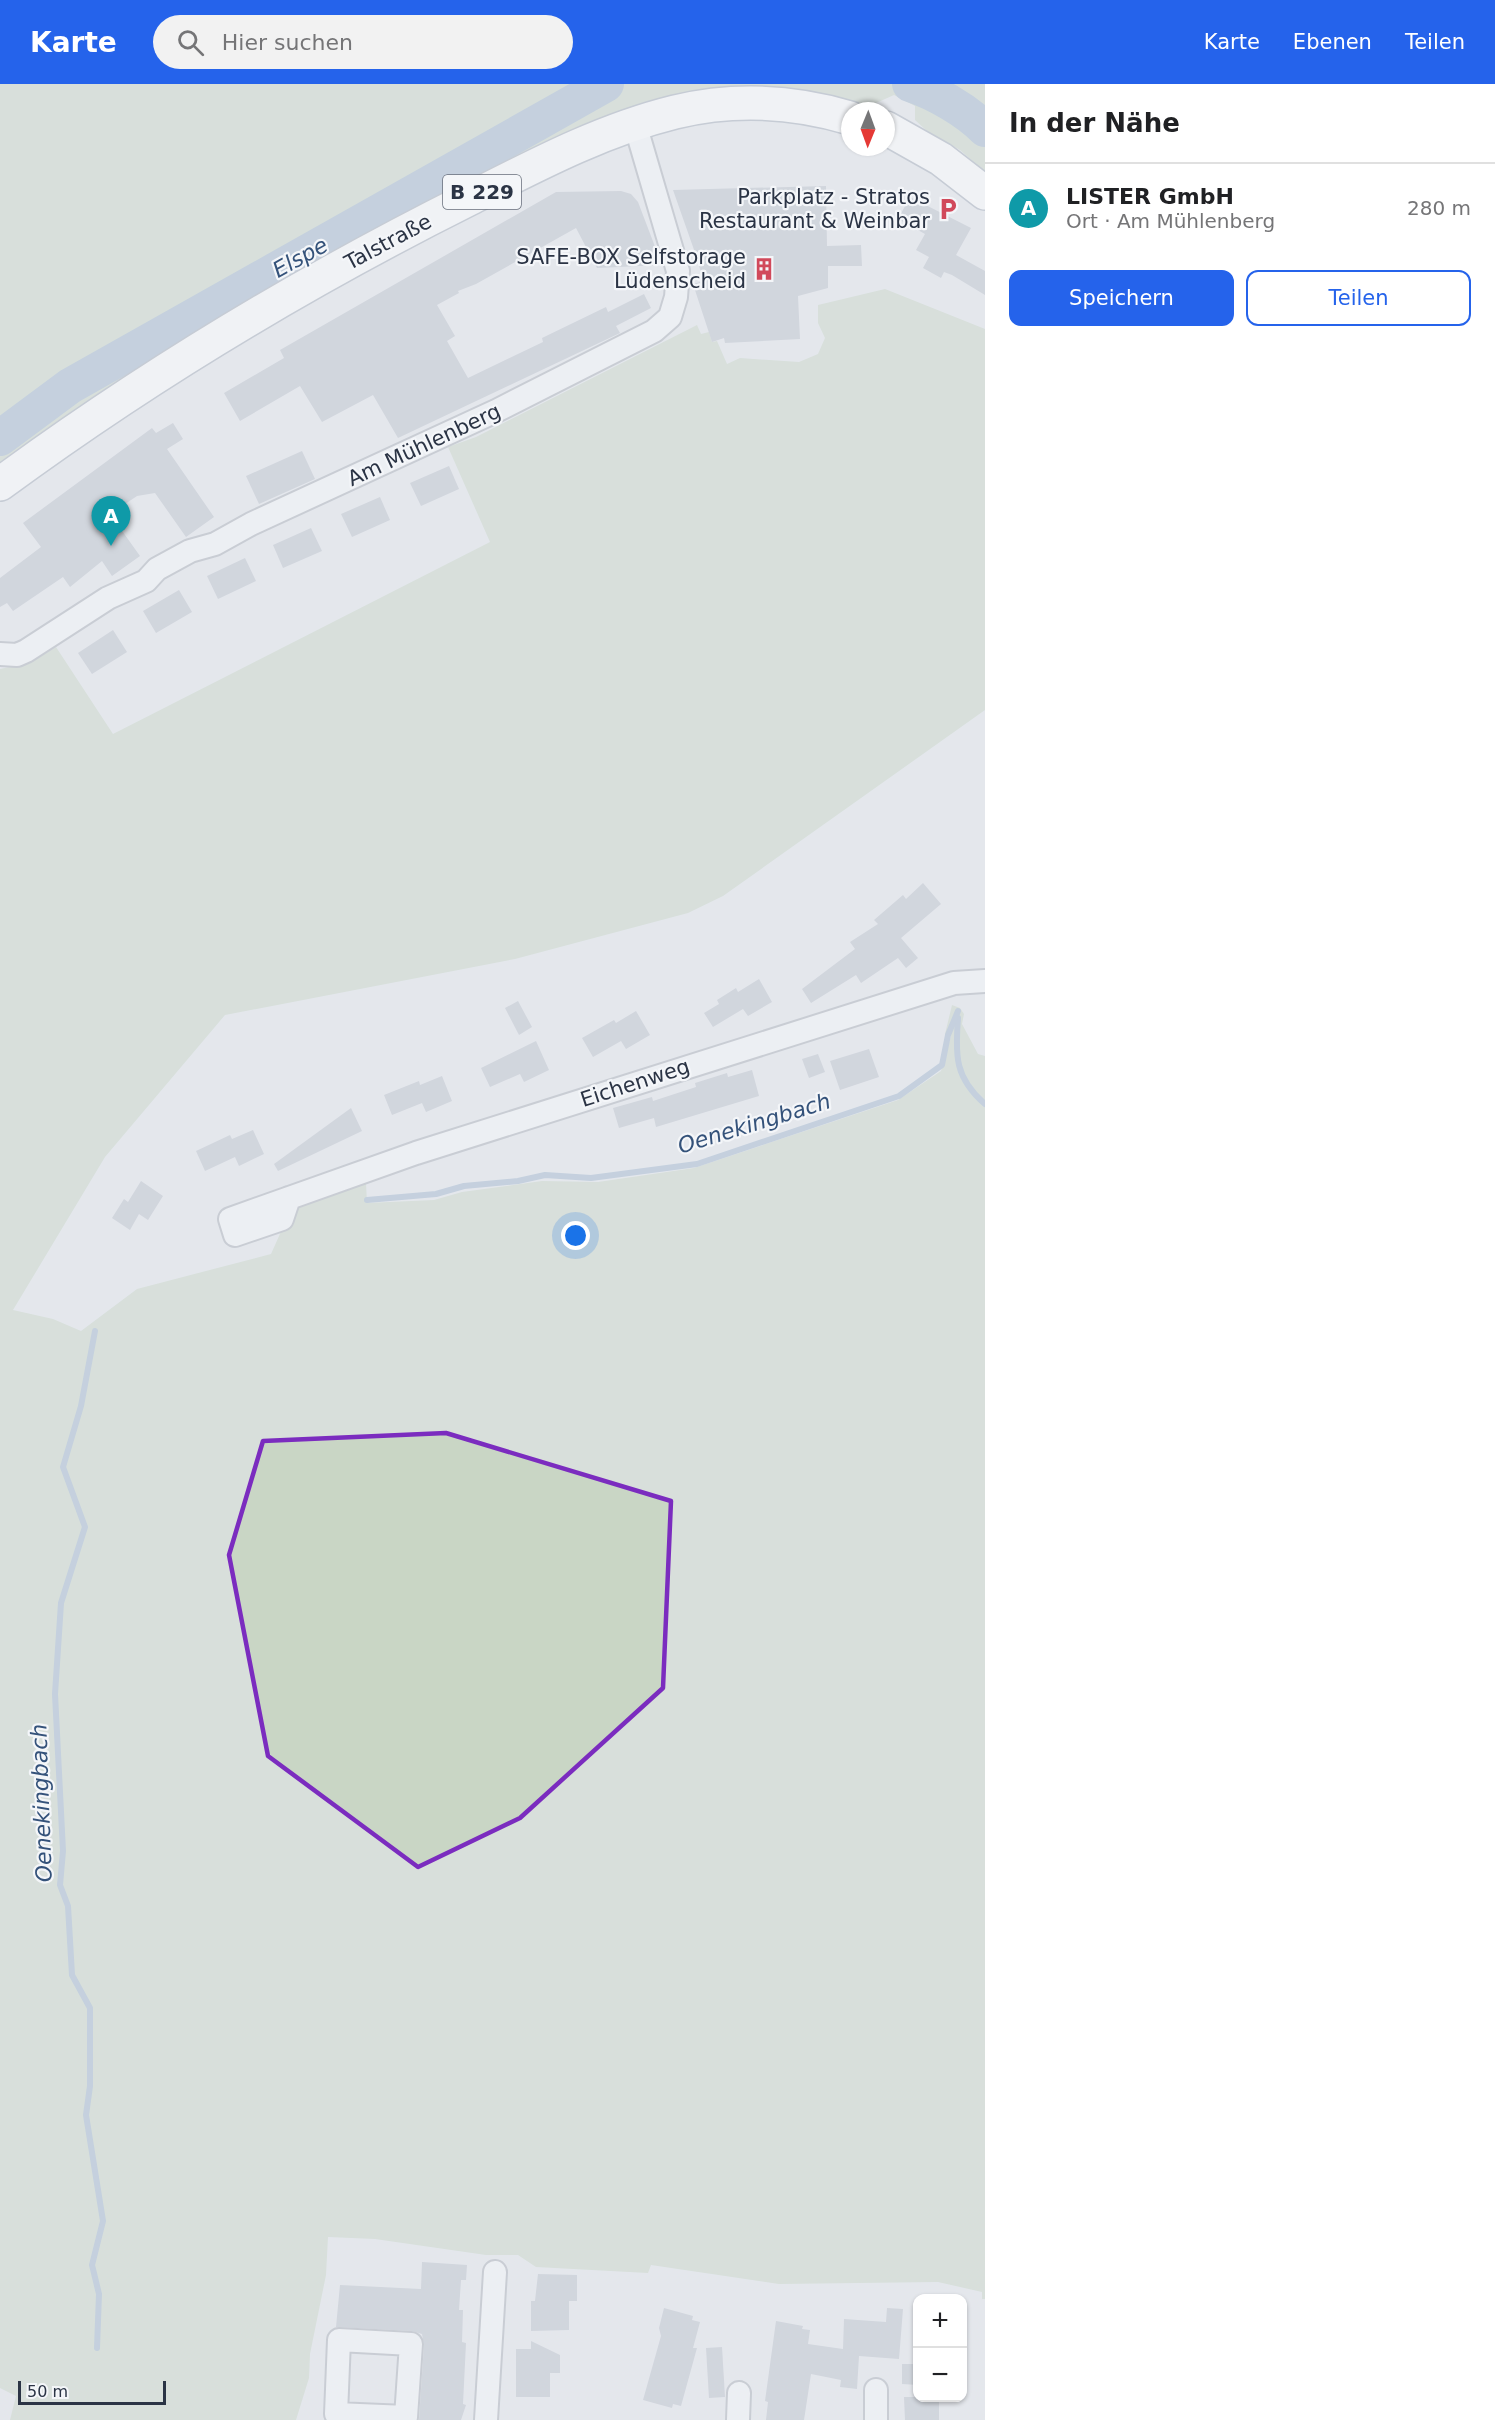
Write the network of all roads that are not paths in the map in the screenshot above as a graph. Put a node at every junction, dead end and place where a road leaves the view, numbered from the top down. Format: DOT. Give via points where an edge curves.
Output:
graph roads {
  1 [pos="841,116"];
  2 [pos="634,124"];
  3 [pos="895,133"];
  4 [pos="985,194"];
  5 [pos="0,484"];
  6 [pos="0,654"];
  7 [pos="985,981"];
  8 [pos="289,1198"];
  9 [pos="495,2272"];
  10 [pos="876,2390"];
  11 [pos="739,2393"];
  12 [pos="330,2417"];
  13 [pos="486,2420"];
  14 [pos="738,2420"];
  15 [pos="876,2420"];
  1 -- 2 [label="main road, Talstraße / B 229" via="791,105 740,102 675,112"];
  2 -- 5 [label="main road, Talstraße / B 229" via="575,146 384,242 146,383"];
  2 -- 6 [label="street, Am Mühlenberg" via="678,271 674,307 664,323 496,411 214,544 190,551 26,651"];
  3 -- 4 [label="main road" via="942,159"];
  7 -- 8 [label="street, Eichenweg" via="954,983 416,1153"];
  9 -- 13 [label="street"];
  10 -- 15 [label="street"];
  11 -- 14 [label="street"];
  12 -- 12 [label="street" via="406,2417 411,2344 339,2340"];
}
